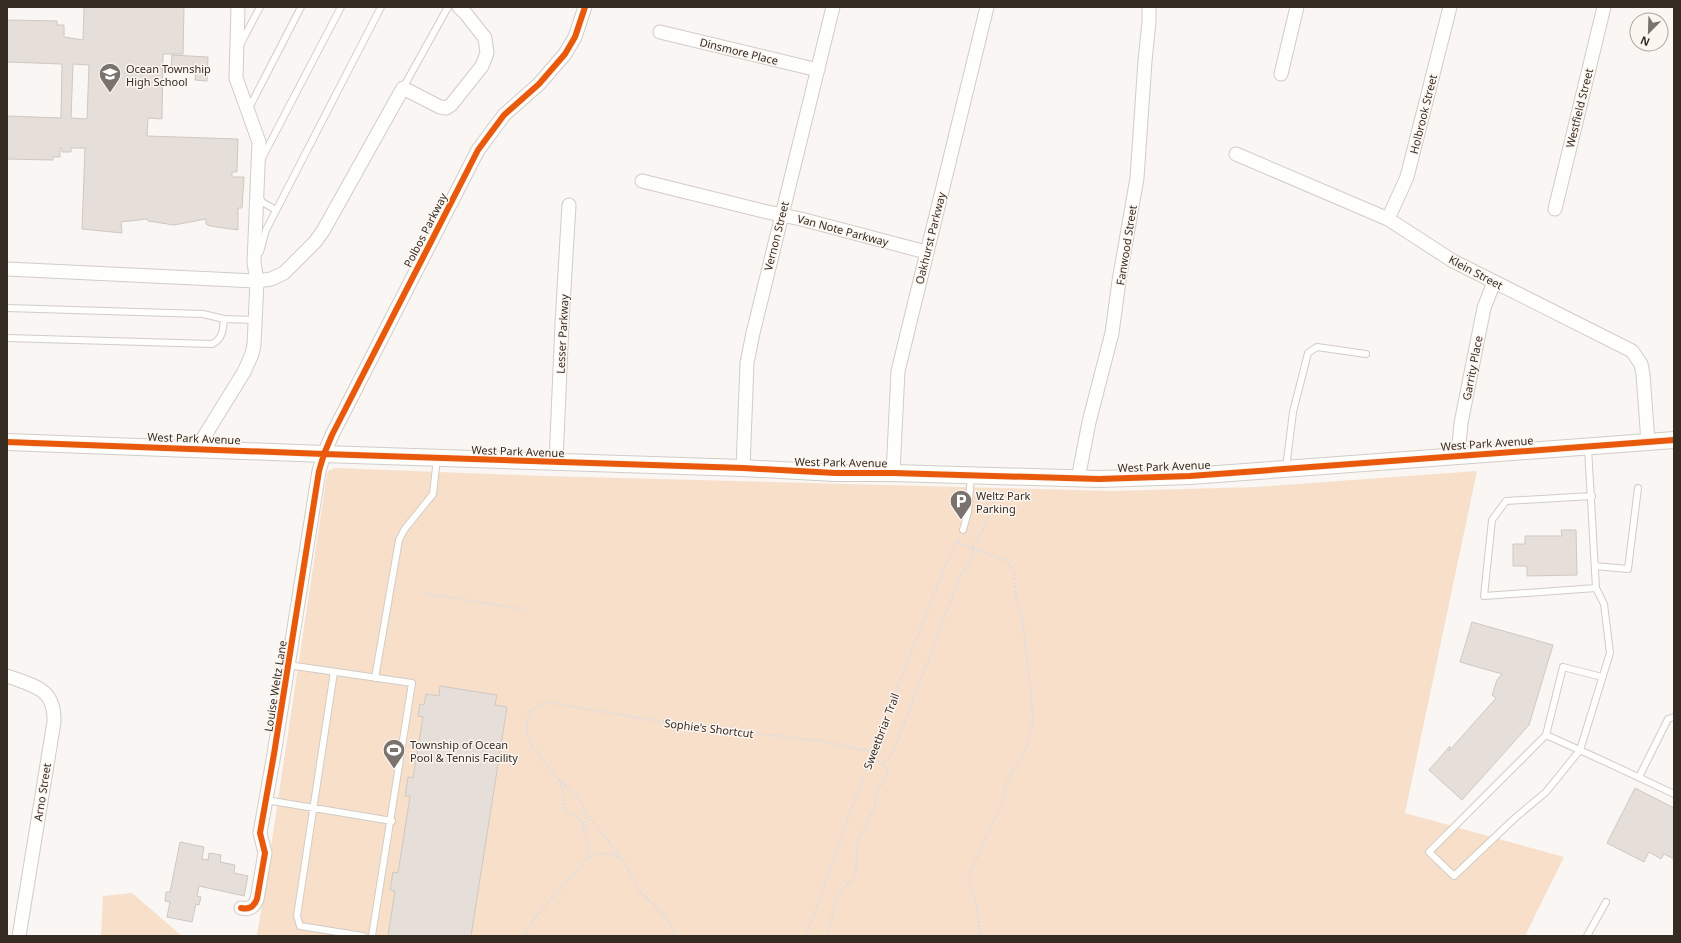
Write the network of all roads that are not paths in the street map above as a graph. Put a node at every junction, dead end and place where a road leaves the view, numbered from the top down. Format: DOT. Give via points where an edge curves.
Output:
graph roads {
  1 [pos="238,7"];
  2 [pos="260,7"];
  3 [pos="301,7"];
  4 [pos="341,7"];
  5 [pos="381,7"];
  6 [pos="448,7"];
  7 [pos="459,7"];
  8 [pos="585,7"];
  9 [pos="833,7"];
  10 [pos="987,7"];
  11 [pos="1149,7"];
  12 [pos="1297,7"];
  13 [pos="1450,7"];
  14 [pos="1604,7"];
  15 [pos="660,32"];
  16 [pos="236,51"];
  17 [pos="818,70"];
  18 [pos="1281,74"];
  19 [pos="403,88"];
  20 [pos="248,110"];
  21 [pos="1236,154"];
  22 [pos="258,167"];
  23 [pos="642,181"];
  24 [pos="257,190"];
  25 [pos="569,205"];
  26 [pos="1555,209"];
  27 [pos="276,210"];
  28 [pos="782,215"];
  29 [pos="1388,219"];
  30 [pos="926,252"];
  31 [pos="7,270"];
  32 [pos="257,281"];
  33 [pos="1494,282"];
  34 [pos="7,308"];
  35 [pos="224,318"];
  36 [pos="255,320"];
  37 [pos="7,338"];
  38 [pos="1366,354"];
  39 [pos="1674,440"];
  40 [pos="7,442"];
  41 [pos="1648,442"];
  42 [pos="1588,446"];
  43 [pos="197,448"];
  44 [pos="324,454"];
  45 [pos="1458,455"];
  46 [pos="438,458"];
  47 [pos="556,462"];
  48 [pos="742,468"];
  49 [pos="1286,469"];
  50 [pos="893,473"];
  51 [pos="972,475"];
  52 [pos="1078,479"];
  53 [pos="1638,488"];
  54 [pos="1592,496"];
  55 [pos="963,530"];
  56 [pos="1595,566"];
  57 [pos="1596,588"];
  58 [pos="288,665"];
  59 [pos="334,672"];
  60 [pos="7,676"];
  61 [pos="1602,676"];
  62 [pos="375,678"];
  63 [pos="1674,717"];
  64 [pos="1546,735"];
  65 [pos="1580,750"];
  66 [pos="1639,777"];
  67 [pos="1674,794"];
  68 [pos="266,800"];
  69 [pos="313,807"];
  70 [pos="392,821"];
  71 [pos="1606,902"];
  72 [pos="241,908"];
  73 [pos="19,936"];
  74 [pos="363,936"];
  75 [pos="372,936"];
  76 [pos="1587,936"];
  1 -- 16 [label="street"];
  2 -- 16 [label="lane"];
  3 -- 20 [label="lane"];
  4 -- 22 [label="lane"];
  5 -- 27 [label="lane"];
  6 -- 19 [label="lane"];
  7 -- 19 [label="street" via="485,38 487,53 482,66 446,108"];
  8 -- 44 [label="street, Polbos Parkway" via="575,37 554,69 504,115 478,150"];
  9 -- 17 [label="street, Vernon Street"];
  10 -- 30 [label="street, Oakhurst Parkway"];
  11 -- 52 [label="street, Fanwood Street" via="1137,178 1112,333 1089,422"];
  12 -- 18 [label="street"];
  13 -- 29 [label="street, Holbrook Street" via="1407,177"];
  14 -- 26 [label="street, Westfield Street"];
  15 -- 17 [label="street, Dinsmore Place"];
  16 -- 20 [label="street" via="237,84"];
  17 -- 28 [label="street, Vernon Street"];
  19 -- 32 [label="street" via="315,242 284,273 271,279"];
  20 -- 22 [label="street" via="259,142"];
  21 -- 29 [label="street, Klein Street"];
  22 -- 24 [label="street"];
  23 -- 28 [label="street, Van Note Parkway"];
  24 -- 27 [label="lane" via="262,202"];
  24 -- 32 [label="street" via="254,263"];
  25 -- 47 [label="street, Lesser Parkway"];
  27 -- 32 [label="lane" via="262,241"];
  28 -- 30 [label="street, Van Note Parkway"];
  28 -- 48 [label="street, Vernon Street" via="747,363"];
  29 -- 33 [label="street, Klein Street" via="1453,261"];
  30 -- 50 [label="street, Oakhurst Parkway" via="898,371"];
  31 -- 32 [label="street"];
  32 -- 36 [label="street"];
  33 -- 41 [label="street, Klein Street" via="1632,351 1638,358 1644,374"];
  33 -- 45 [label="street, Garrity Place" via="1484,308 1461,423"];
  34 -- 35 [label="lane" via="203,314"];
  35 -- 36 [label="lane"];
  35 -- 37 [label="lane" via="222,336 212,344"];
  36 -- 43 [label="street" via="254,345 248,362"];
  38 -- 49 [label="lane" via="1317,347 1308,352 1293,412"];
  39 -- 41 [label="street, West Park Avenue"];
  40 -- 43 [label="street, West Park Avenue"];
  41 -- 42 [label="street, West Park Avenue"];
  42 -- 45 [label="street, West Park Avenue"];
  42 -- 54 [label="lane"];
  43 -- 44 [label="street, West Park Avenue"];
  44 -- 46 [label="street, West Park Avenue"];
  44 -- 58 [label="street, Louise Weltz Lane" via="319,471"];
  45 -- 49 [label="street, West Park Avenue"];
  46 -- 47 [label="street, West Park Avenue"];
  46 -- 62 [label="lane" via="433,494 399,540"];
  47 -- 48 [label="street, West Park Avenue"];
  48 -- 50 [label="street, West Park Avenue"];
  49 -- 52 [label="street, West Park Avenue" via="1190,476"];
  50 -- 51 [label="street, West Park Avenue"];
  51 -- 52 [label="street, West Park Avenue"];
  51 -- 55 [label="lane" via="968,512"];
  53 -- 56 [label="lane" via="1628,569"];
  54 -- 56 [label="lane"];
  54 -- 57 [label="lane" via="1506,501 1492,520 1484,596"];
  56 -- 57 [label="lane"];
  57 -- 61 [label="lane" via="1604,604 1610,653"];
  58 -- 59 [label="lane"];
  58 -- 68 [label="street, Louise Weltz Lane"];
  59 -- 62 [label="lane"];
  59 -- 69 [label="lane"];
  60 -- 73 [label="street, Arno Street" via="38,687 50,698 54,710"];
  61 -- 64 [label="lane" via="1563,667"];
  61 -- 65 [label="lane"];
  62 -- 70 [label="lane" via="412,683"];
  63 -- 66 [label="lane" via="1668,719"];
  64 -- 65 [label="lane"];
  64 -- 65 [label="lane" via="1429,852 1454,876 1546,792"];
  65 -- 66 [label="lane"];
  66 -- 67 [label="lane"];
  68 -- 69 [label="lane"];
  68 -- 72 [label="street, Louise Weltz Lane" via="260,833 265,853 257,899 255,905 250,908"];
  69 -- 70 [label="lane"];
  69 -- 74 [label="lane" via="297,916 300,926"];
  70 -- 75 [label="lane"];
  71 -- 76 [label="lane"];
}
